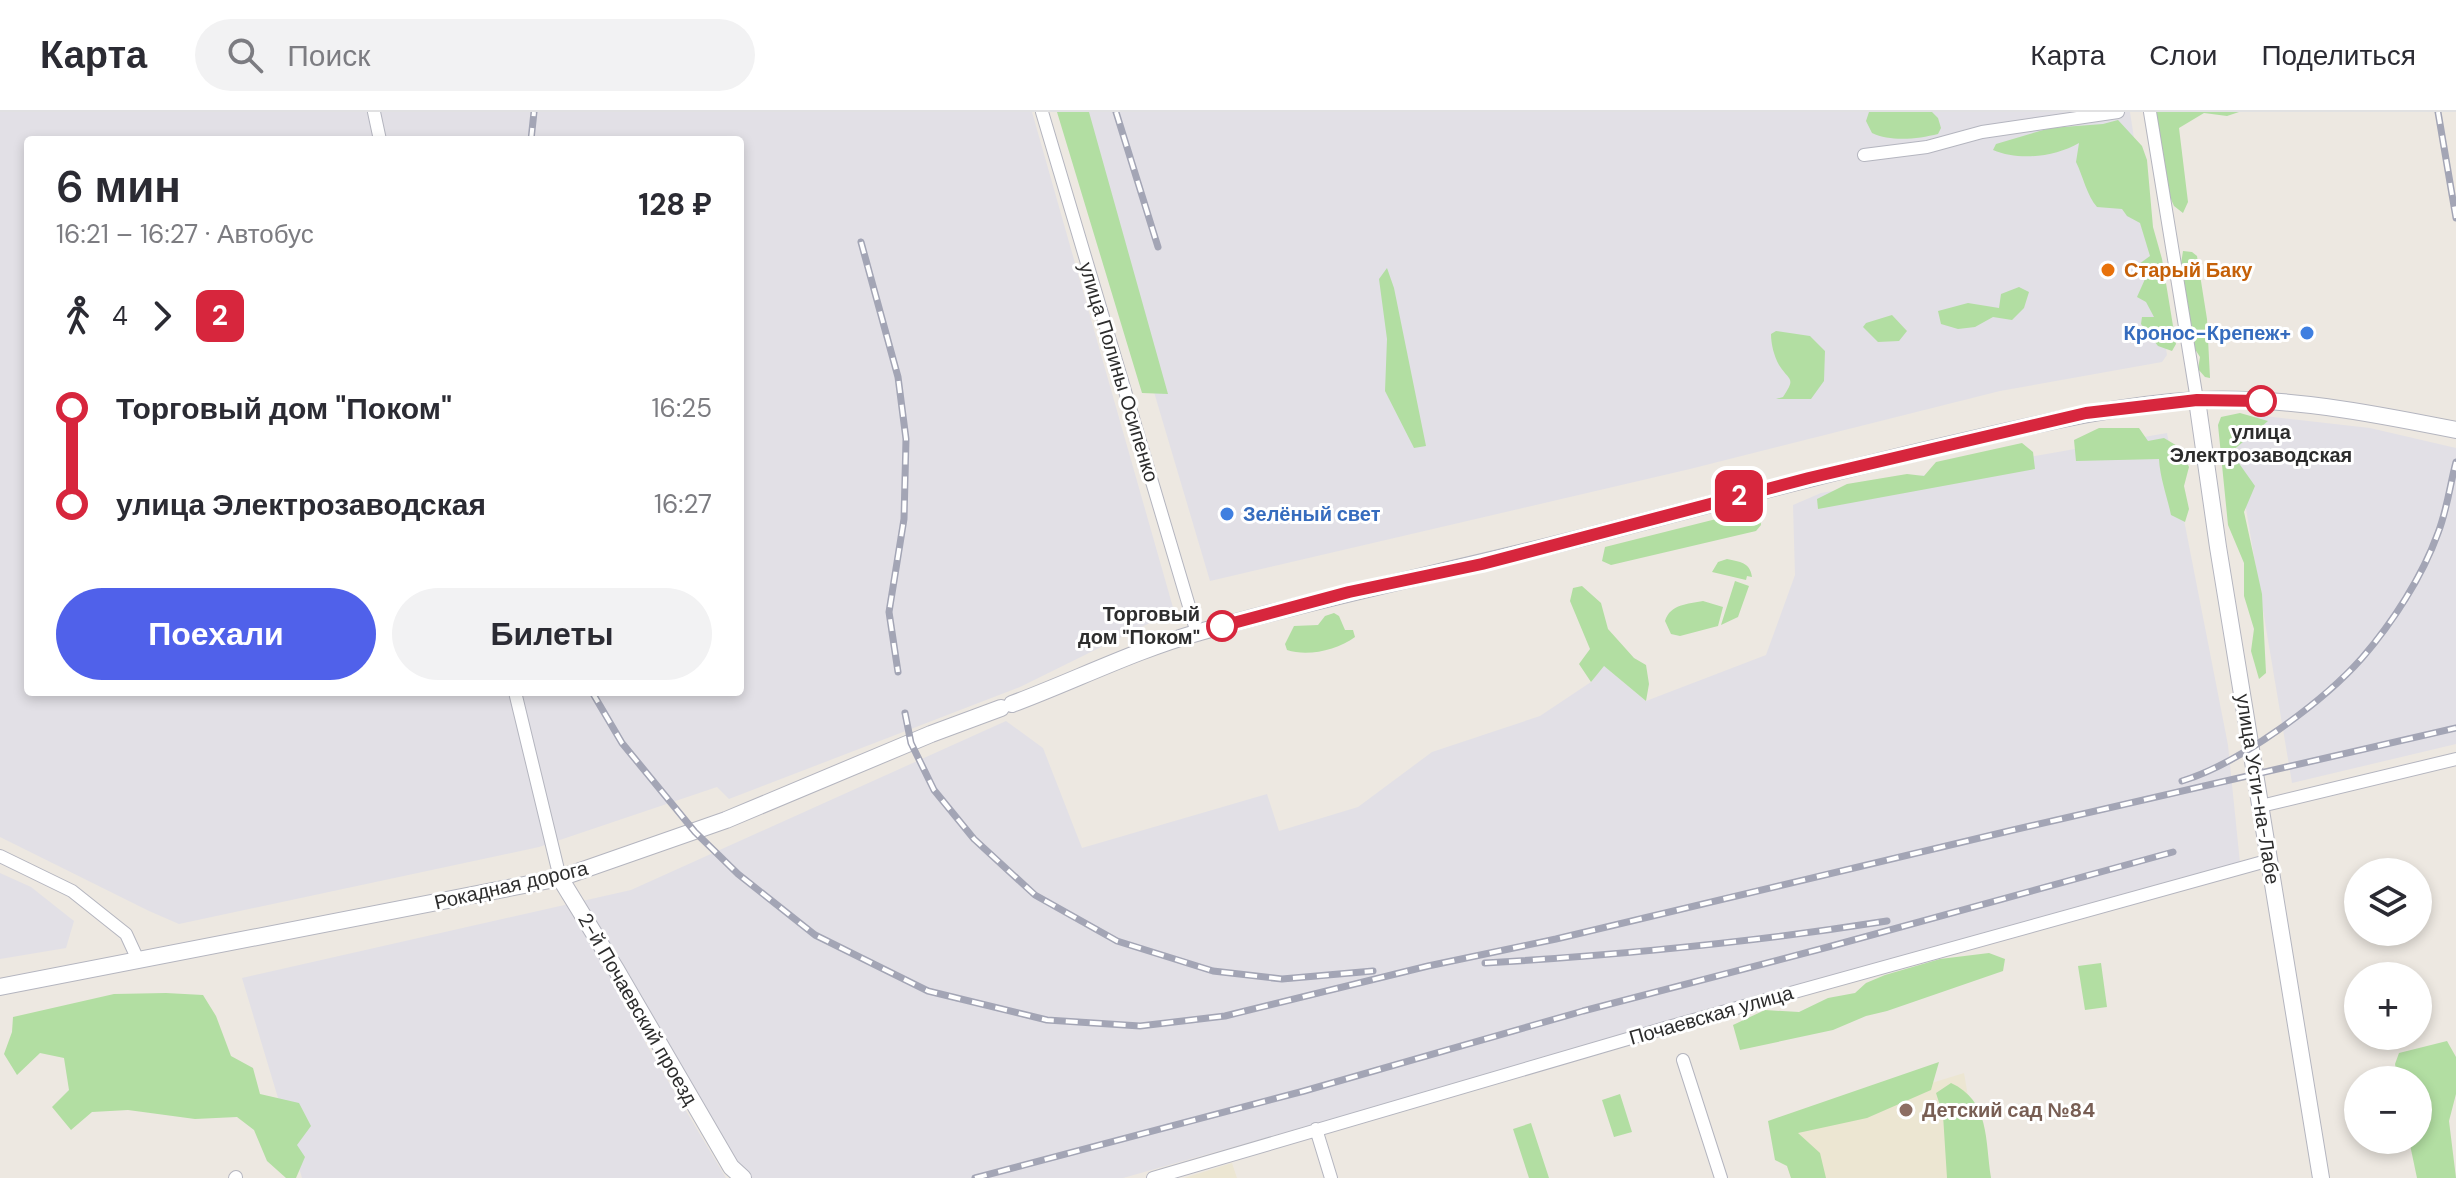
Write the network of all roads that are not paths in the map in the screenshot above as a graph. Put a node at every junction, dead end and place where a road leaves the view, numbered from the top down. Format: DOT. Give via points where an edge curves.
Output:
graph roads {
  1 [pos="374,112"];
  2 [pos="1042,112"];
  3 [pos="2118,112"];
  4 [pos="2150,112"];
  5 [pos="379,136"];
  6 [pos="1864,155"];
  7 [pos="2197,400"];
  8 [pos="2456,430"];
  9 [pos="1197,633"];
  10 [pos="516,696"];
  11 [pos="2456,759"];
  12 [pos="2261,806"];
  13 [pos="0,856"];
  14 [pos="2270,860"];
  15 [pos="560,878"];
  16 [pos="138,960"];
  17 [pos="0,987"];
  18 [pos="1683,1060"];
  19 [pos="1316,1129"];
  20 [pos="743,1178"];
  21 [pos="1153,1178"];
  22 [pos="1331,1178"];
  23 [pos="1721,1178"];
  24 [pos="2321,1178"];
  1 -- 5 [label="street"];
  2 -- 9 [label="street, улица Полины Осипенко"];
  3 -- 6 [label="street"];
  4 -- 7 [label="street"];
  7 -- 8 [label="main road, Рокадная дорога" via="2276,401"];
  7 -- 9 [label="main road, Рокадная дорога" via="2086,413"];
  7 -- 12 [label="main road, улица Усти-на-Лабе"];
  9 -- 15 [label="main road, Рокадная дорога" via="931,734 726,820"];
  10 -- 15 [label="street, 2-й Почаевский проезд"];
  11 -- 12 [label="street"];
  12 -- 14 [label="main road, улица Усти-на-Лабе"];
  13 -- 16 [label="street" via="72,891 126,934"];
  14 -- 19 [label="street, Почаевская улица"];
  14 -- 24 [label="main road, улица Усти-на-Лабе"];
  15 -- 16 [label="main road, Рокадная дорога"];
  15 -- 20 [label="main road, 2-й Почаевский проезд" via="731,1167"];
  16 -- 17 [label="main road, Рокадная дорога"];
  18 -- 23 [label="street"];
  19 -- 21 [label="street, Почаевская улица"];
  19 -- 22 [label="street"];
}
